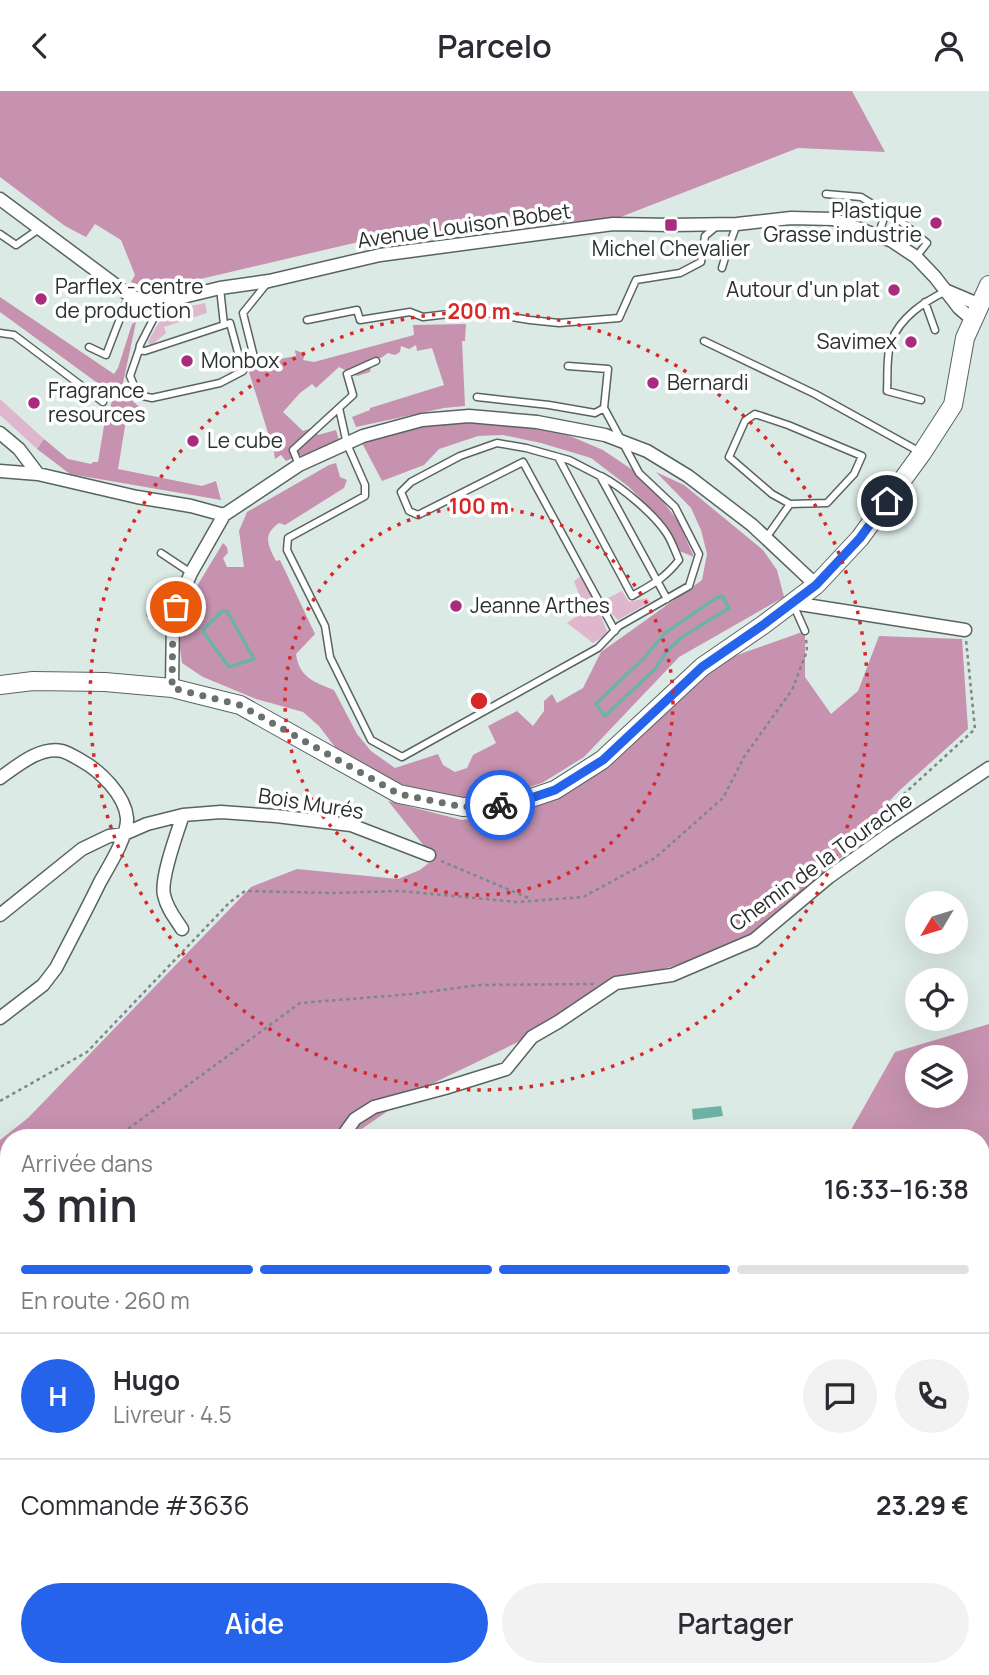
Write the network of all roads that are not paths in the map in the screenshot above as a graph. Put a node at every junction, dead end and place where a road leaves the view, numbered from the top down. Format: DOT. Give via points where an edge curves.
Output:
graph roads {
  1 [pos="826,194"];
  2 [pos="0,199"];
  3 [pos="886,212"];
  4 [pos="719,224"];
  5 [pos="737,224"];
  6 [pos="39,229"];
  7 [pos="0,234"];
  8 [pos="878,236"];
  9 [pos="916,257"];
  10 [pos="722,268"];
  11 [pos="269,281"];
  12 [pos="989,285"];
  13 [pos="220,288"];
  14 [pos="946,291"];
  15 [pos="129,295"];
  16 [pos="162,302"];
  17 [pos="925,302"];
  18 [pos="977,313"];
  19 [pos="307,320"];
  20 [pos="224,325"];
  21 [pos="935,330"];
  22 [pos="0,333"];
  23 [pos="704,341"];
  24 [pos="89,347"];
  25 [pos="139,351"];
  26 [pos="376,361"];
  27 [pos="256,365"];
  28 [pos="568,366"];
  29 [pos="477,397"];
  30 [pos="921,400"];
  31 [pos="103,402"];
  32 [pos="339,408"];
  33 [pos="604,408"];
  34 [pos="0,433"];
  35 [pos="622,441"];
  36 [pos="347,444"];
  37 [pos="922,453"];
  38 [pos="558,457"];
  39 [pos="299,465"];
  40 [pos="0,471"];
  41 [pos="38,474"];
  42 [pos="600,475"];
  43 [pos="790,505"];
  44 [pos="224,515"];
  45 [pos="766,538"];
  46 [pos="161,553"];
  47 [pos="191,573"];
  48 [pos="658,582"];
  49 [pos="816,585"];
  50 [pos="667,599"];
  51 [pos="793,603"];
  52 [pos="151,614"];
  53 [pos="173,614"];
  54 [pos="965,630"];
  55 [pos="615,631"];
  56 [pos="805,631"];
  57 [pos="0,685"];
  58 [pos="172,688"];
  59 [pos="989,768"];
  60 [pos="0,778"];
  61 [pos="183,815"];
  62 [pos="124,834"];
  63 [pos="429,855"];
  64 [pos="0,915"];
  65 [pos="183,929"];
  66 [pos="0,1018"];
  67 [pos="348,1129"];
  1 -- 3 [label="lane" via="862,198"];
  2 -- 6 [label="street, Avenue Louison Bobet"];
  3 -- 8 [label="lane"];
  3 -- 9 [label="lane" via="927,243"];
  4 -- 5 [label="street, Avenue Louison Bobet"];
  4 -- 11 [label="street, Avenue Louison Bobet" via="613,224 380,255"];
  4 -- 19 [label="lane" via="705,236 701,263 680,274 636,281 619,318 559,323 474,311 423,317 410,312 360,320 357,310"];
  5 -- 8 [label="street, Avenue Louison Bobet" via="833,219"];
  5 -- 10 [label="lane"];
  6 -- 7 [label="lane" via="16,245"];
  6 -- 15 [label="street, Avenue Louison Bobet"];
  8 -- 9 [label="street, Avenue Louison Bobet"];
  9 -- 14 [label="street, Avenue Louison Bobet"];
  11 -- 13 [label="street, Avenue Louison Bobet"];
  11 -- 27 [label="lane" via="243,313"];
  12 -- 18 [label="street"];
  13 -- 16 [label="street, Avenue Louison Bobet"];
  13 -- 20 [label="lane"];
  14 -- 17 [label="lane"];
  14 -- 18 [label="street"];
  15 -- 16 [label="street, Avenue Louison Bobet"];
  15 -- 24 [label="lane" via="106,355"];
  16 -- 25 [label="lane"];
  17 -- 21 [label="lane"];
  17 -- 30 [label="lane" via="906,318 892,340 887,391"];
  18 -- 37 [label="street" via="965,338 953,405"];
  20 -- 25 [label="lane"];
  20 -- 25 [label="lane" via="230,323 243,371 220,383 152,398 138,395 130,376"];
  22 -- 31 [label="lane" via="14,335"];
  23 -- 37 [label="lane" via="816,394"];
  26 -- 32 [label="lane" via="346,374 354,395"];
  28 -- 33 [label="lane" via="608,369"];
  29 -- 33 [label="lane" via="596,413"];
  32 -- 36 [label="lane"];
  32 -- 39 [label="lane" via="293,450"];
  33 -- 35 [label="lane"];
  34 -- 41 [label="street"];
  35 -- 36 [label="street" via="537,422 469,416 422,420"];
  35 -- 45 [label="street" via="688,476"];
  35 -- 50 [label="lane" via="639,473 675,507 699,554 690,586"];
  36 -- 39 [label="street"];
  36 -- 55 [label="lane" via="365,485 365,496 288,538 287,550 325,626 330,657 371,740 402,757 598,648"];
  37 -- 49 [label="street" via="860,538"];
  38 -- 42 [label="lane"];
  38 -- 48 [label="lane" via="632,596"];
  38 -- 55 [label="lane" via="497,443 460,456 401,492 409,511 418,515 523,462"];
  39 -- 44 [label="street"];
  40 -- 41 [label="street"];
  41 -- 44 [label="street"];
  42 -- 48 [label="lane"];
  42 -- 48 [label="lane" via="667,534 679,559"];
  43 -- 43 [label="lane" via="827,503 854,474 862,456 755,414 745,421 729,457"];
  43 -- 45 [label="lane"];
  44 -- 47 [label="street"];
  45 -- 49 [label="street"];
  46 -- 47 [label="lane"];
  47 -- 53 [label="street"];
  48 -- 50 [label="lane"];
  49 -- 51 [label="street"];
  50 -- 55 [label="lane"];
  51 -- 54 [label="street"];
  51 -- 56 [label="lane"];
  51 -- 58 [label="street" via="702,667 603,760 555,790 513,804 463,807 399,794 240,705"];
  52 -- 53 [label="lane"];
  53 -- 58 [label="street"];
  57 -- 58 [label="street" via="105,681"];
  59 -- 67 [label="street, Chemin de la Tourache" via="844,867 754,940 672,975 616,983 531,1037 506,1069 374,1107"];
  60 -- 62 [label="street" via="48,750 69,754 88,764 118,795 127,820"];
  61 -- 62 [label="street, Bois Murés"];
  61 -- 63 [label="street, Bois Murés" via="221,812 351,825"];
  61 -- 65 [label="street" via="163,892"];
  62 -- 64 [label="street, Bois Murés" via="109,835 82,849"];
  62 -- 66 [label="street" via="56,968 44,985"];
}
